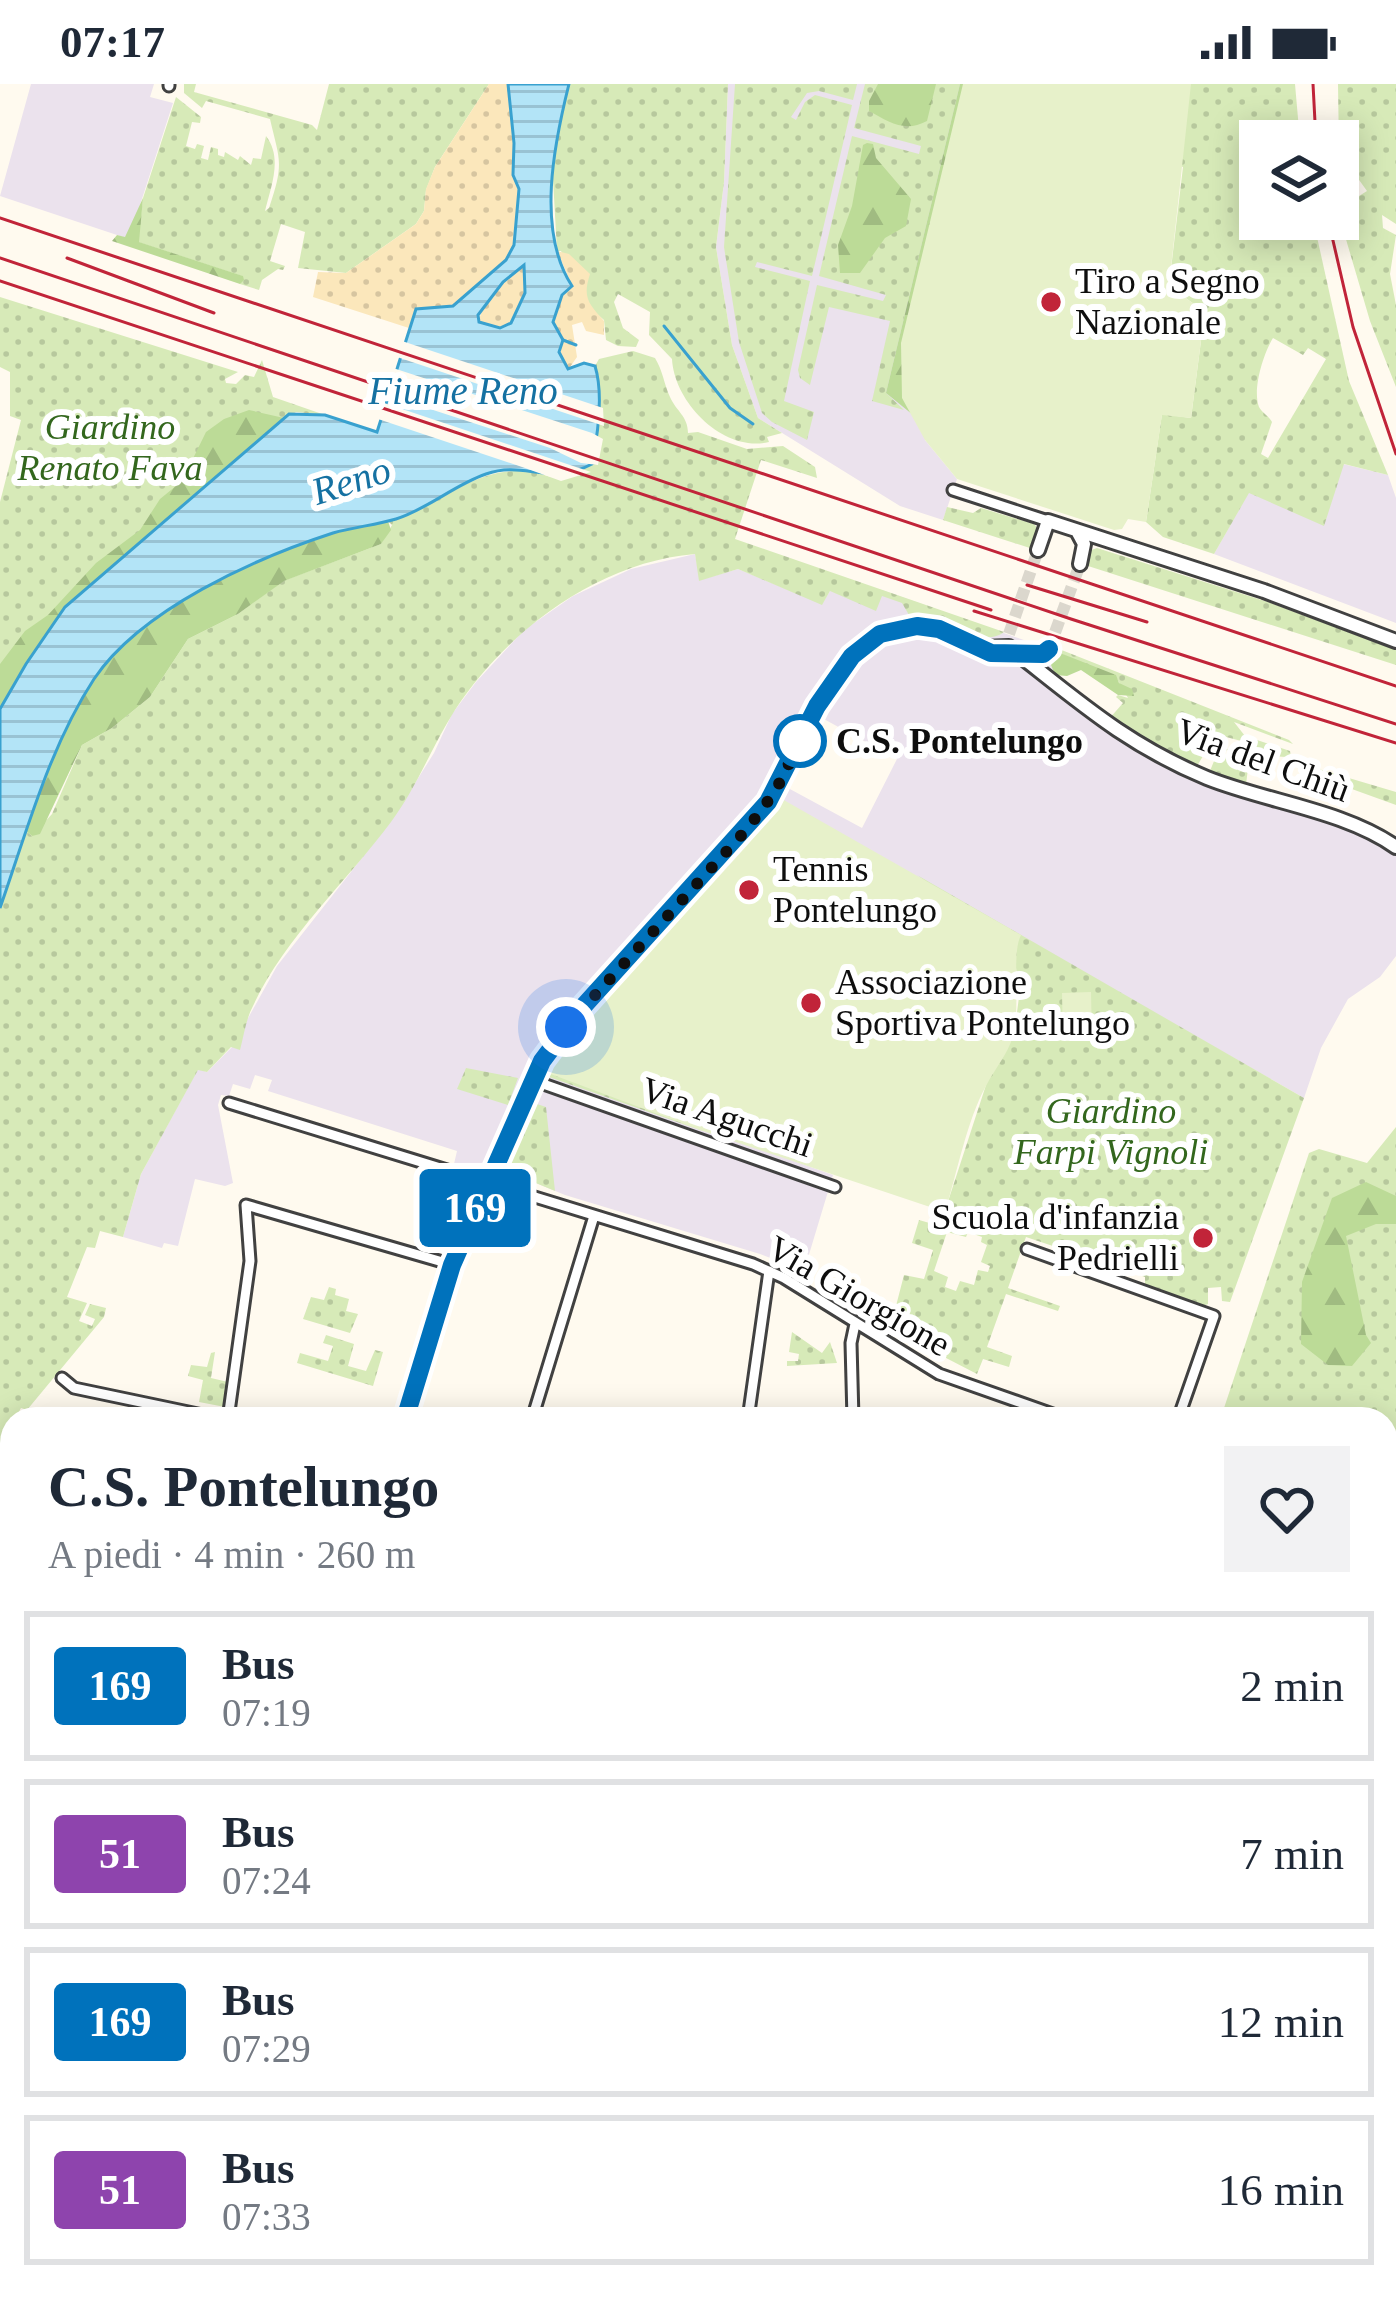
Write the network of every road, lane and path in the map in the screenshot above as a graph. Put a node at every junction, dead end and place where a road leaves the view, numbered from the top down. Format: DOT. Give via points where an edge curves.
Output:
graph roads {
  1 [pos="953,490"];
  2 [pos="1048,520"];
  3 [pos="1076,530"];
  4 [pos="1106,539"];
  5 [pos="1084,549"];
  6 [pos="1038,550"];
  7 [pos="1080,564"];
  8 [pos="1396,640"];
  9 [pos="975,648"];
  10 [pos="1018,655"];
  11 [pos="1054,682"];
  12 [pos="1396,847"];
  13 [pos="532,1080"];
  14 [pos="229,1103"];
  15 [pos="487,1180"];
  16 [pos="835,1187"];
  17 [pos="594,1216"];
  18 [pos="1027,1250"];
  19 [pos="452,1265"];
  20 [pos="769,1270"];
  21 [pos="855,1324"];
  22 [pos="62,1378"];
  23 [pos="144,1403"];
  24 [pos="143,1407"];
  25 [pos="164,1407"];
  26 [pos="227,1407"];
  27 [pos="409,1407"];
  28 [pos="536,1407"];
  29 [pos="750,1407"];
  30 [pos="854,1407"];
  31 [pos="1016,1407"];
  32 [pos="1182,1407"];
  1 -- 2 [label="street"];
  2 -- 3 [label="street"];
  2 -- 6 [label="street"];
  3 -- 4 [label="street"];
  3 -- 5 [label="street"];
  4 -- 5 [label="street"];
  4 -- 8 [label="street"];
  5 -- 7 [label="street"];
  9 -- 10 [label="street"];
  9 -- 10 [label="street" via="1005,639"];
  9 -- 13 [label="street" via="917,626 862,645 817,706 768,802 581,1009"];
  10 -- 11 [label="street, Via del Chiù"];
  10 -- 11 [label="street" via="1047,651"];
  11 -- 12 [label="street, Via del Chiù" via="1161,757 1363,827"];
  13 -- 15 [label="street"];
  13 -- 16 [label="street, Via Agucchi"];
  14 -- 15 [label="street, Via Giorgione"];
  15 -- 17 [label="street, Via Giorgione"];
  15 -- 19 [label="street"];
  17 -- 20 [label="street, Via Giorgione"];
  17 -- 28 [label="street"];
  18 -- 32 [label="street" via="1214,1316"];
  19 -- 26 [label="street" via="246,1205 251,1255"];
  19 -- 27 [label="street"];
  20 -- 21 [label="street, Via Giorgione"];
  20 -- 29 [label="street"];
  21 -- 30 [label="street"];
  21 -- 31 [label="street, Via Giorgione"];
  22 -- 23 [label="street" via="74,1388"];
  23 -- 24 [label="street"];
  23 -- 25 [label="street"];
}
